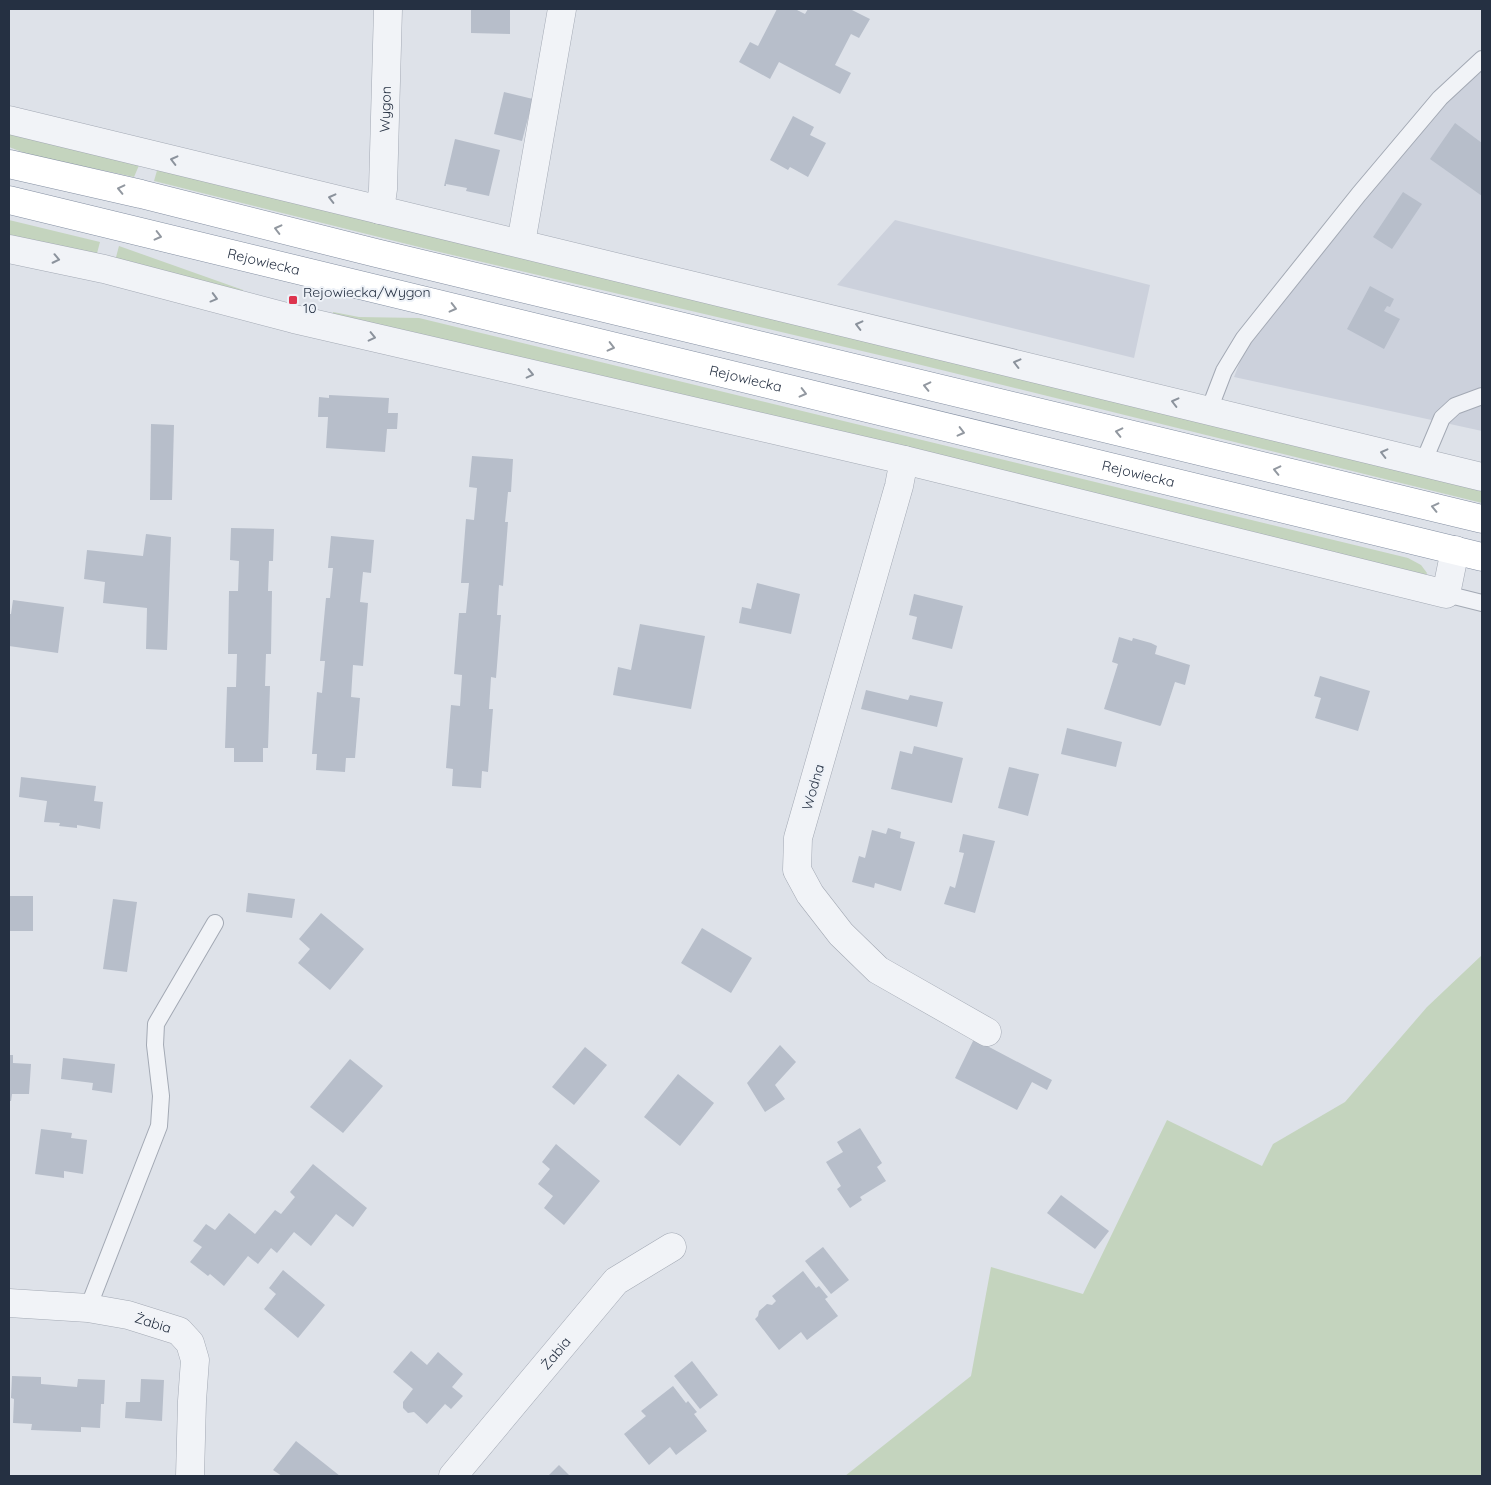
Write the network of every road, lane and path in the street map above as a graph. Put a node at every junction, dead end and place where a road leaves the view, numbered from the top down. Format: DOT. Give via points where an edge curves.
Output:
graph roads {
  1 [pos="388,9"];
  2 [pos="562,9"];
  3 [pos="1482,59"];
  4 [pos="9,120"];
  5 [pos="9,164"];
  6 [pos="9,200"];
  7 [pos="380,210"];
  8 [pos="522,243"];
  9 [pos="9,249"];
  10 [pos="1482,396"];
  11 [pos="1210,410"];
  12 [pos="904,460"];
  13 [pos="1423,463"];
  14 [pos="1482,477"];
  15 [pos="1482,519"];
  16 [pos="1454,550"];
  17 [pos="1482,557"];
  18 [pos="1446,594"];
  19 [pos="1482,602"];
  20 [pos="215,923"];
  21 [pos="987,1032"];
  22 [pos="672,1247"];
  23 [pos="9,1303"];
  24 [pos="88,1308"];
  25 [pos="190,1476"];
  26 [pos="453,1476"];
  1 -- 7 [label="street, Wygon"];
  2 -- 8 [label="street"];
  3 -- 11 [label="lane" via="1434,106 1244,338 1224,371"];
  7 -- 4 [label="street, one-way"];
  15 -- 5 [label="highway, one-way"];
  6 -- 16 [label="highway, Rejowiecka, one-way"];
  7 -- 8 [label="street"];
  11 -- 8 [label="street, one-way"];
  9 -- 12 [label="street, one-way" via="104,269 294,319"];
  10 -- 13 [label="lane" via="1455,406 1442,418"];
  13 -- 11 [label="street, one-way"];
  12 -- 18 [label="street"];
  12 -- 21 [label="street, Wodna" via="798,838 797,870 810,894 841,934 878,970"];
  13 -- 14 [label="street"];
  16 -- 17 [label="highway, Rejowiecka"];
  16 -- 18 [label="street"];
  18 -- 19 [label="lane"];
  20 -- 24 [label="lane" via="156,1024 161,1096 159,1126"];
  22 -- 26 [label="street, Żabia" via="616,1281"];
  23 -- 24 [label="street, Żabia"];
  24 -- 25 [label="street, Żabia" via="128,1315 179,1331 190,1343 195,1360"];
}
